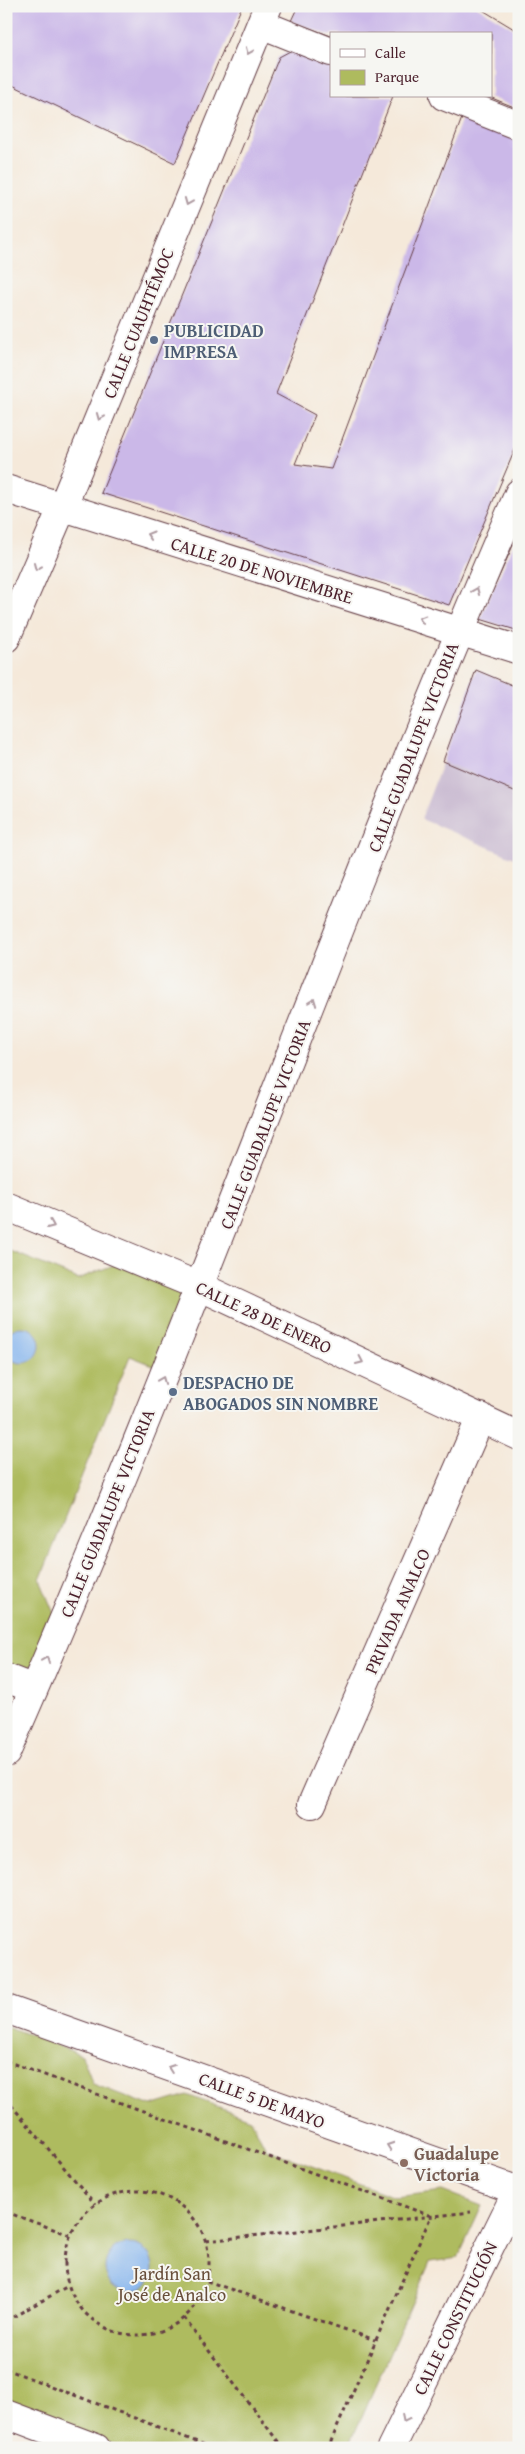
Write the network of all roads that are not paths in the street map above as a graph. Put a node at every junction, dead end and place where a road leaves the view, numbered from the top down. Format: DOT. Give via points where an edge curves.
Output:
graph roads {
  1 [pos="264,15"];
  2 [pos="330,51"];
  3 [pos="449,98"];
  4 [pos="519,126"];
  5 [pos="6,489"];
  6 [pos="519,493"];
  7 [pos="62,508"];
  8 [pos="459,630"];
  9 [pos="6,638"];
  10 [pos="519,650"];
  11 [pos="6,1206"];
  12 [pos="201,1287"];
  13 [pos="481,1417"];
  14 [pos="519,1436"];
  15 [pos="6,1678"];
  16 [pos="34,1689"];
  17 [pos="6,1753"];
  18 [pos="312,1804"];
  19 [pos="6,2009"];
  20 [pos="518,2189"];
  21 [pos="6,2414"];
  22 [pos="96,2448"];
  23 [pos="391,2448"];
  1 -- 2 [label="street"];
  1 -- 7 [label="street, CALLE CUAUHTÉMOC, one-way"];
  3 -- 4 [label="street"];
  5 -- 7 [label="street, CALLE 20 DE NOVIEMBRE"];
  8 -- 6 [label="street, CALLE GUADALUPE VICTORIA, one-way"];
  8 -- 7 [label="street, CALLE 20 DE NOVIEMBRE, one-way"];
  7 -- 9 [label="street, CALLE CUAUHTÉMOC, one-way"];
  8 -- 10 [label="street, CALLE 20 DE NOVIEMBRE"];
  12 -- 8 [label="street, CALLE GUADALUPE VICTORIA, one-way"];
  11 -- 12 [label="street, CALLE 28 DE ENERO, one-way"];
  12 -- 13 [label="street, CALLE 28 DE ENERO, one-way"];
  16 -- 12 [label="street, CALLE GUADALUPE VICTORIA, one-way"];
  13 -- 14 [label="street, CALLE 28 DE ENERO"];
  13 -- 18 [label="street, PRIVADA ANALCO"];
  15 -- 16 [label="street"];
  16 -- 17 [label="street, CALLE GUADALUPE VICTORIA"];
  20 -- 19 [label="street, CALLE 5 DE MAYO, one-way"];
  20 -- 23 [label="street, CALLE CONSTITUCIÓN, one-way"];
  21 -- 22 [label="street"];
}
